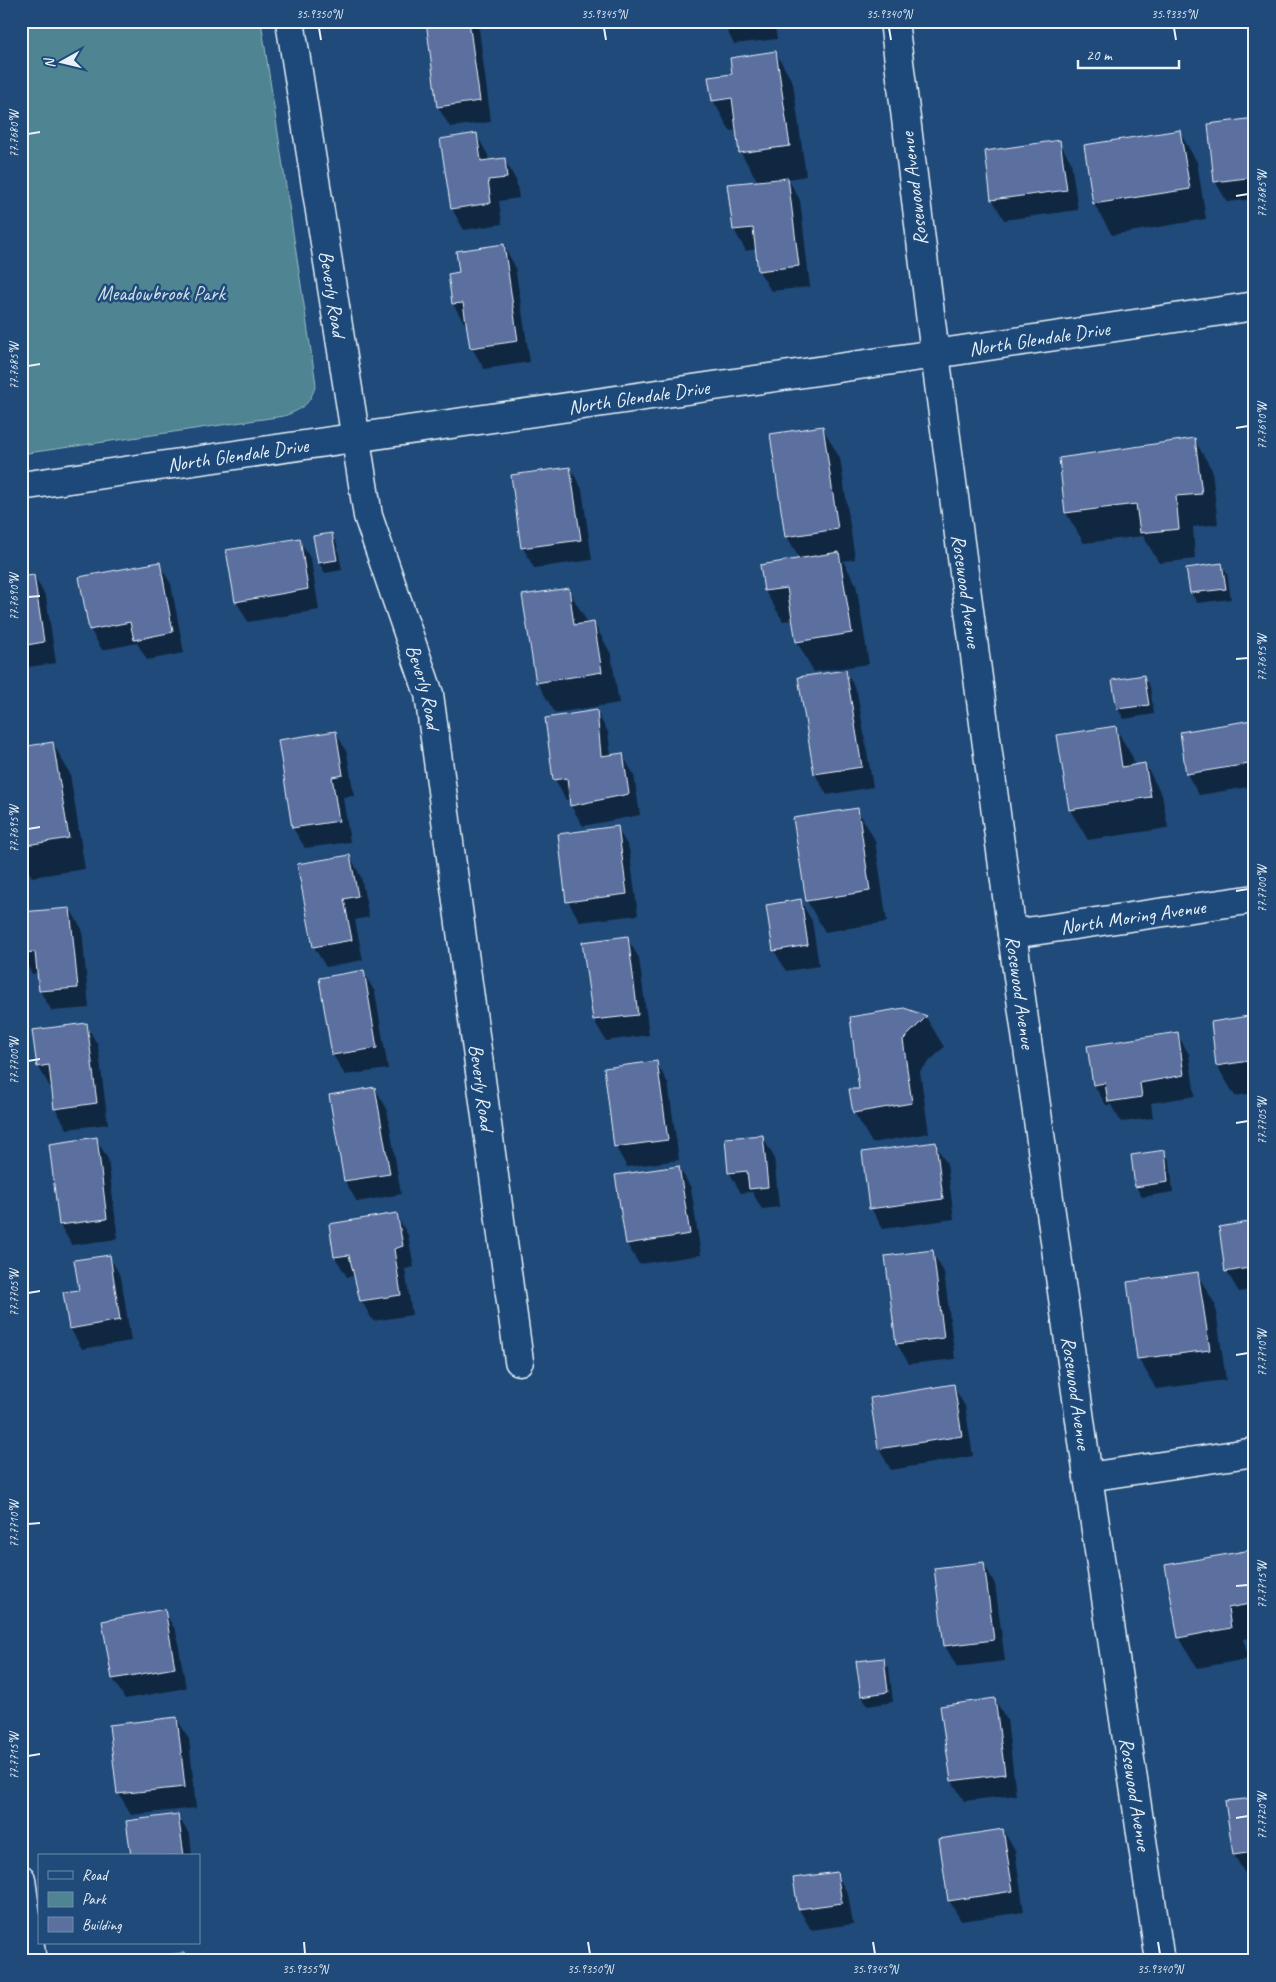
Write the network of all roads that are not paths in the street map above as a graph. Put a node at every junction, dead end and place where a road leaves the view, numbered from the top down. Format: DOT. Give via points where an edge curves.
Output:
graph roads {
  1 [pos="290,21"];
  2 [pos="894,21"];
  3 [pos="1255,306"];
  4 [pos="935,354"];
  5 [pos="356,436"];
  6 [pos="21,486"];
  7 [pos="1255,899"];
  8 [pos="1012,934"];
  9 [pos="519,1361"];
  10 [pos="1255,1452"];
  11 [pos="1088,1477"];
  12 [pos="21,1879"];
  13 [pos="32,1961"];
  14 [pos="1160,1961"];
  1 -- 5 [label="street, Beverly Road"];
  2 -- 4 [label="street, Rosewood Avenue"];
  3 -- 4 [label="street, North Glendale Drive"];
  4 -- 5 [label="street, North Glendale Drive"];
  4 -- 8 [label="street, Rosewood Avenue"];
  5 -- 6 [label="street, North Glendale Drive"];
  5 -- 9 [label="street, Beverly Road" via="368,516 428,694"];
  7 -- 8 [label="street, North Moring Avenue"];
  8 -- 11 [label="street, Rosewood Avenue"];
  10 -- 11 [label="street"];
  11 -- 14 [label="street, Rosewood Avenue"];
  12 -- 13 [label="street"];
}
